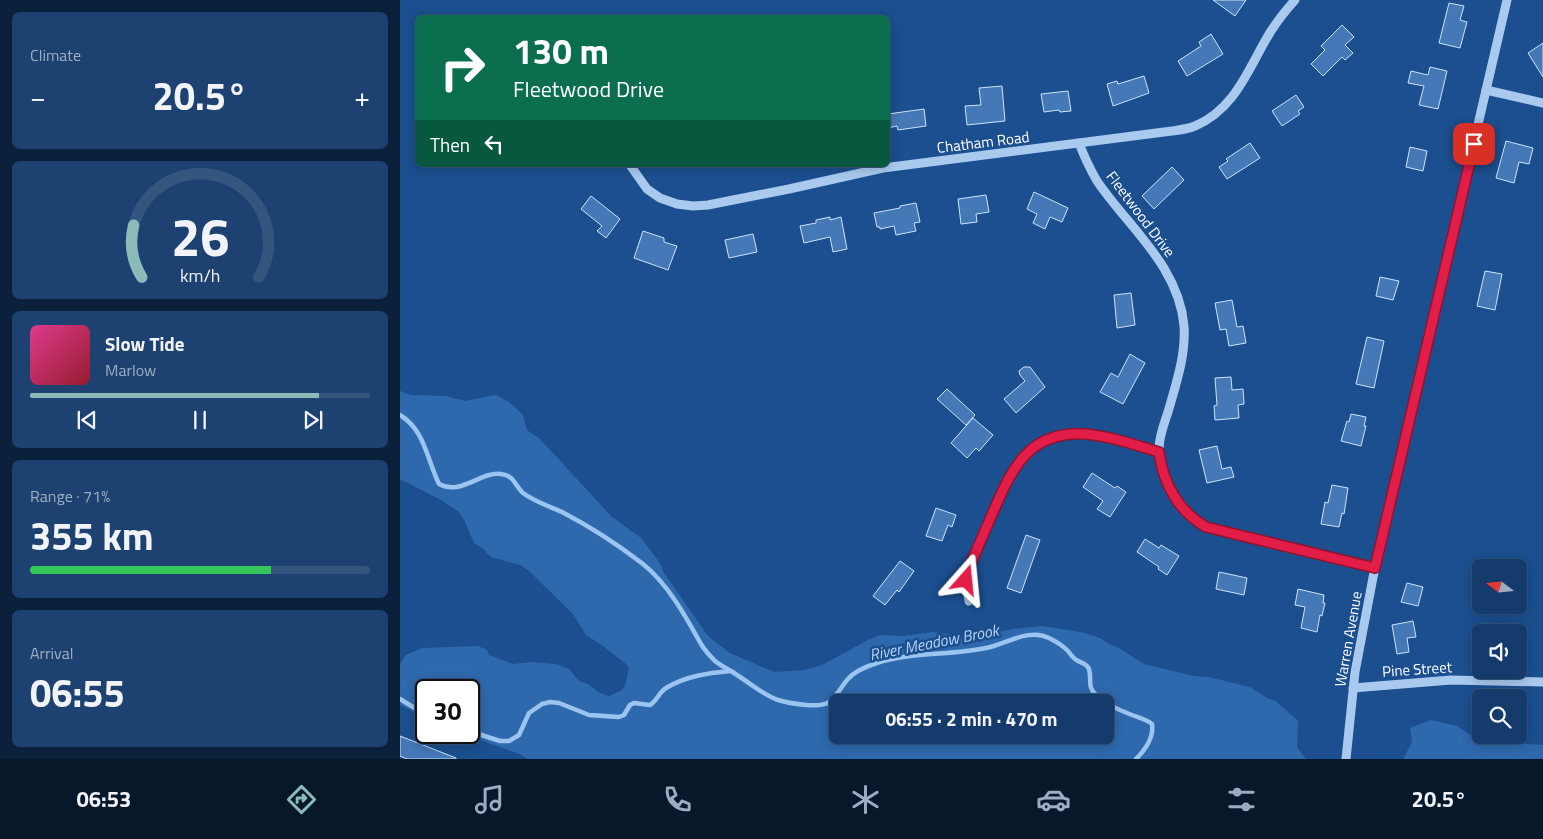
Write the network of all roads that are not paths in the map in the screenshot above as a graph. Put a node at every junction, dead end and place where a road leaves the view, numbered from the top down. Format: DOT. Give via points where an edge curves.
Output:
graph roads {
  1 [pos="1295,0"];
  2 [pos="1507,0"];
  3 [pos="1486,90"];
  4 [pos="1543,103"];
  5 [pos="1079,143"];
  6 [pos="631,167"];
  7 [pos="1159,452"];
  8 [pos="1375,568"];
  9 [pos="969,601"];
  10 [pos="1543,682"];
  11 [pos="1353,688"];
  12 [pos="1346,759"];
  1 -- 5 [label="street, Chatham Road" via="1271,32 1240,87 1227,104 1209,118 1172,132"];
  2 -- 3 [label="street, Warren Avenue"];
  3 -- 4 [label="street"];
  3 -- 8 [label="street, Warren Avenue"];
  5 -- 6 [label="street, Chatham Road" via="883,168 693,206 660,198 647,189"];
  5 -- 7 [label="street, Fleetwood Drive" via="1098,181 1157,256 1169,276 1180,307 1184,328 1183,351"];
  7 -- 8 [label="street, Fleetwood Drive" via="1163,473 1174,496 1188,515 1206,527"];
  7 -- 9 [label="street" via="1100,436 1074,434 1054,437 1029,450 1005,484 968,570"];
  8 -- 11 [label="street, Warren Avenue"];
  10 -- 11 [label="street, Pine Street" via="1451,680"];
  11 -- 12 [label="street, Warren Avenue"];
}
